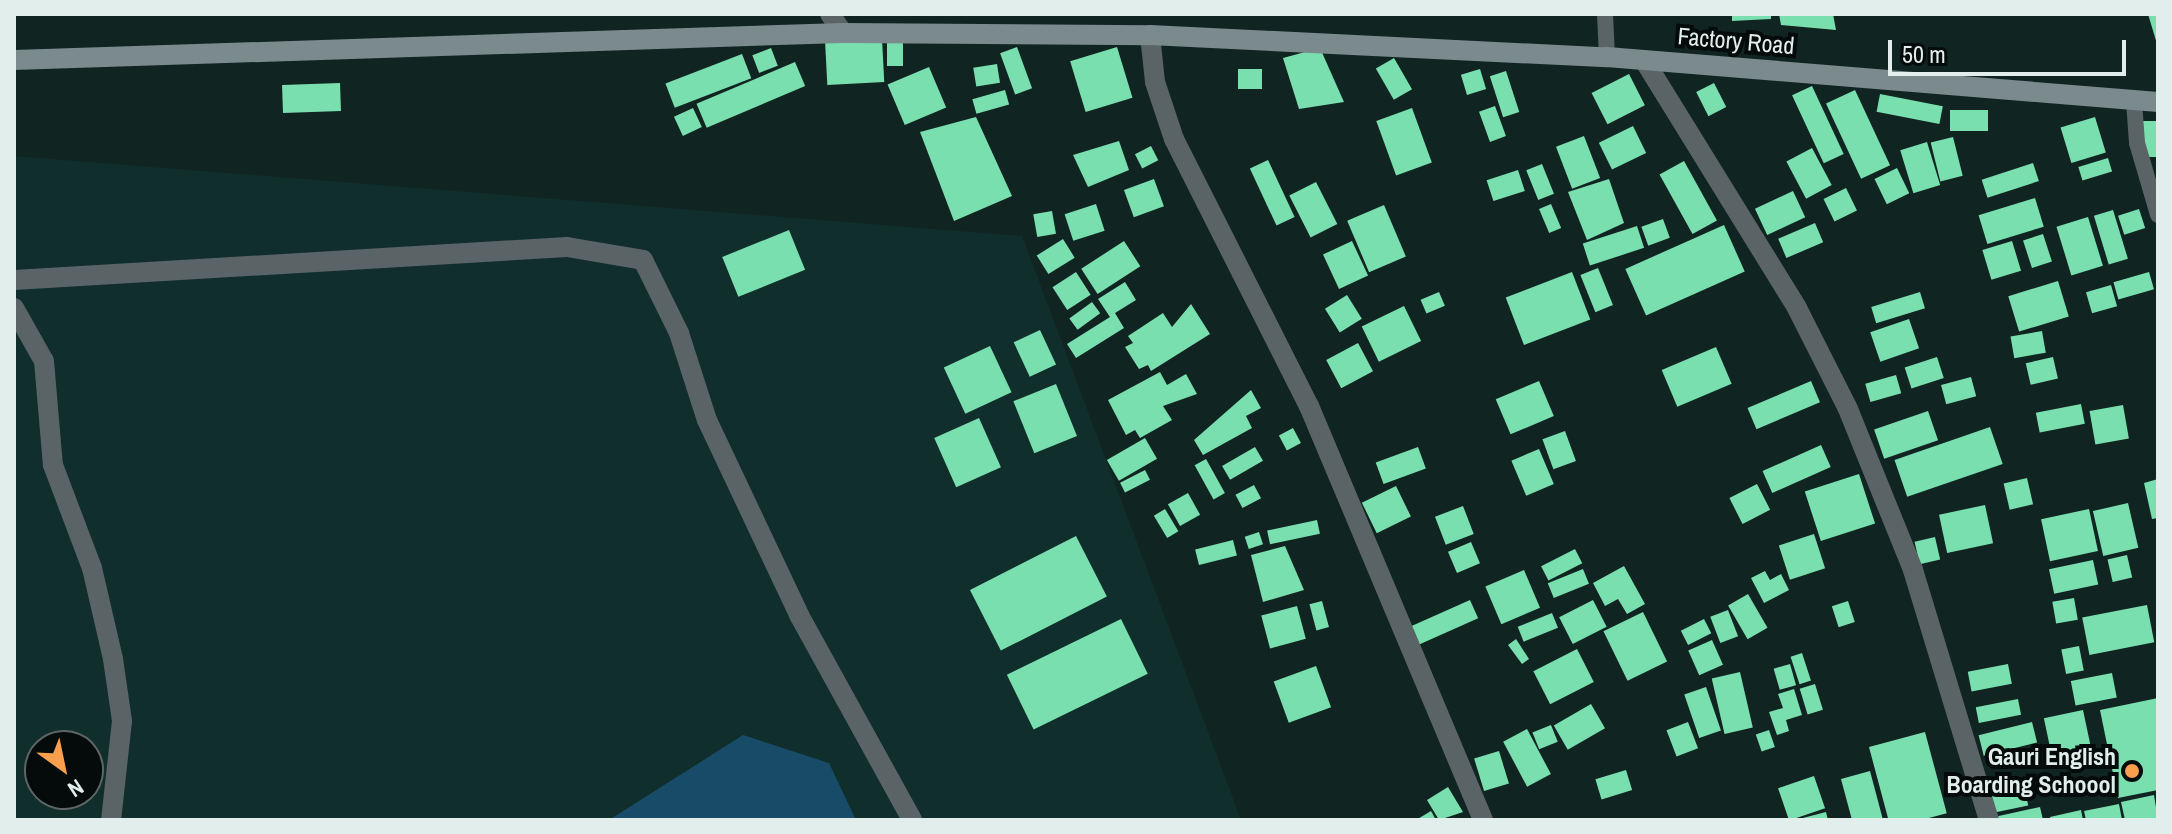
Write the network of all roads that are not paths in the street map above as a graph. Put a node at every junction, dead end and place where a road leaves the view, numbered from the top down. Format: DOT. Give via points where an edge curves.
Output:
graph roads {
  1 [pos="830,14"];
  2 [pos="1605,14"];
  3 [pos="843,33"];
  4 [pos="1150,35"];
  5 [pos="1607,57"];
  6 [pos="14,60"];
  7 [pos="1644,60"];
  8 [pos="2134,101"];
  9 [pos="2158,102"];
  10 [pos="2158,215"];
  11 [pos="14,280"];
  12 [pos="14,308"];
  13 [pos="111,820"];
  14 [pos="912,820"];
  15 [pos="1483,820"];
  16 [pos="1989,820"];
  1 -- 3 [label="street"];
  2 -- 5 [label="lane"];
  3 -- 4 [label="main road, Factory Road"];
  3 -- 6 [label="main road, Factory Road"];
  4 -- 5 [label="main road, Factory Road"];
  4 -- 15 [label="street" via="1155,82 1174,139 1309,406"];
  5 -- 7 [label="main road, Factory Road"];
  7 -- 8 [label="main road, Factory Road"];
  7 -- 16 [label="street" via="1797,308 1854,423 1913,570"];
  8 -- 9 [label="main road, Factory Road"];
  8 -- 10 [label="lane" via="2137,143"];
  11 -- 14 [label="street" via="567,247 643,260 679,333 707,420 799,615"];
  12 -- 13 [label="street" via="44,361 53,465 92,568 113,659 122,721"];
}
